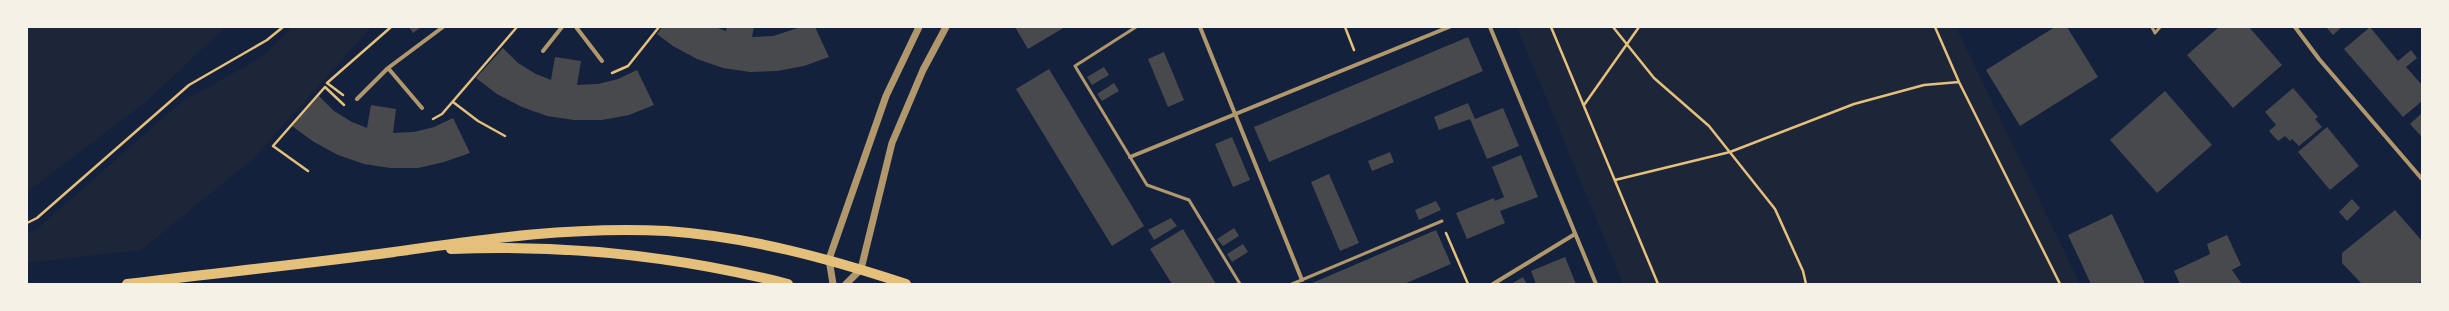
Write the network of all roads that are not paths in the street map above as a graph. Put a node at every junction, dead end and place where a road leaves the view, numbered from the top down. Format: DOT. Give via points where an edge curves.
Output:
graph roads {
  1 [pos="443,27"];
  2 [pos="562,27"];
  3 [pos="576,27"];
  4 [pos="919,27"];
  5 [pos="946,27"];
  6 [pos="1136,27"];
  7 [pos="1200,27"];
  8 [pos="1449,27"];
  9 [pos="1490,27"];
  10 [pos="2152,27"];
  11 [pos="2160,27"];
  12 [pos="2295,27"];
  13 [pos="543,51"];
  14 [pos="602,61"];
  15 [pos="388,68"];
  16 [pos="357,99"];
  17 [pos="422,108"];
  18 [pos="1235,114"];
  19 [pos="1130,157"];
  20 [pos="2422,179"];
  21 [pos="1442,221"];
  22 [pos="1575,234"];
  23 [pos="393,252"];
  24 [pos="829,259"];
  25 [pos="861,269"];
  26 [pos="1302,280"];
  27 [pos="127,284"];
  28 [pos="788,284"];
  29 [pos="833,284"];
  30 [pos="846,284"];
  31 [pos="906,284"];
  32 [pos="1240,284"];
  33 [pos="1292,284"];
  34 [pos="1493,284"];
  35 [pos="1596,284"];
  1 -- 15 [label="street"];
  2 -- 13 [label="street"];
  3 -- 14 [label="street"];
  4 -- 24 [label="street" via="886,96"];
  5 -- 25 [label="street" via="923,70 892,143"];
  6 -- 19 [label="lane" via="1075,66"];
  7 -- 18 [label="street"];
  8 -- 18 [label="street"];
  9 -- 22 [label="street"];
  10 -- 11 [label="lane" via="2156,33"];
  12 -- 20 [label="street" via="2319,59"];
  15 -- 16 [label="street"];
  15 -- 17 [label="street"];
  18 -- 19 [label="street"];
  18 -- 26 [label="street"];
  19 -- 32 [label="lane" via="1146,185 1189,200"];
  21 -- 26 [label="lane"];
  22 -- 34 [label="street"];
  22 -- 35 [label="street"];
  23 -- 24 [label="main road" via="491,237 579,230 675,232 755,242"];
  23 -- 27 [label="main road"];
  23 -- 28 [label="main road" via="505,246 616,252 726,268"];
  24 -- 25 [label="main road"];
  24 -- 29 [label="street"];
  25 -- 30 [label="street"];
  25 -- 31 [label="main road"];
  26 -- 33 [label="lane"];
}
